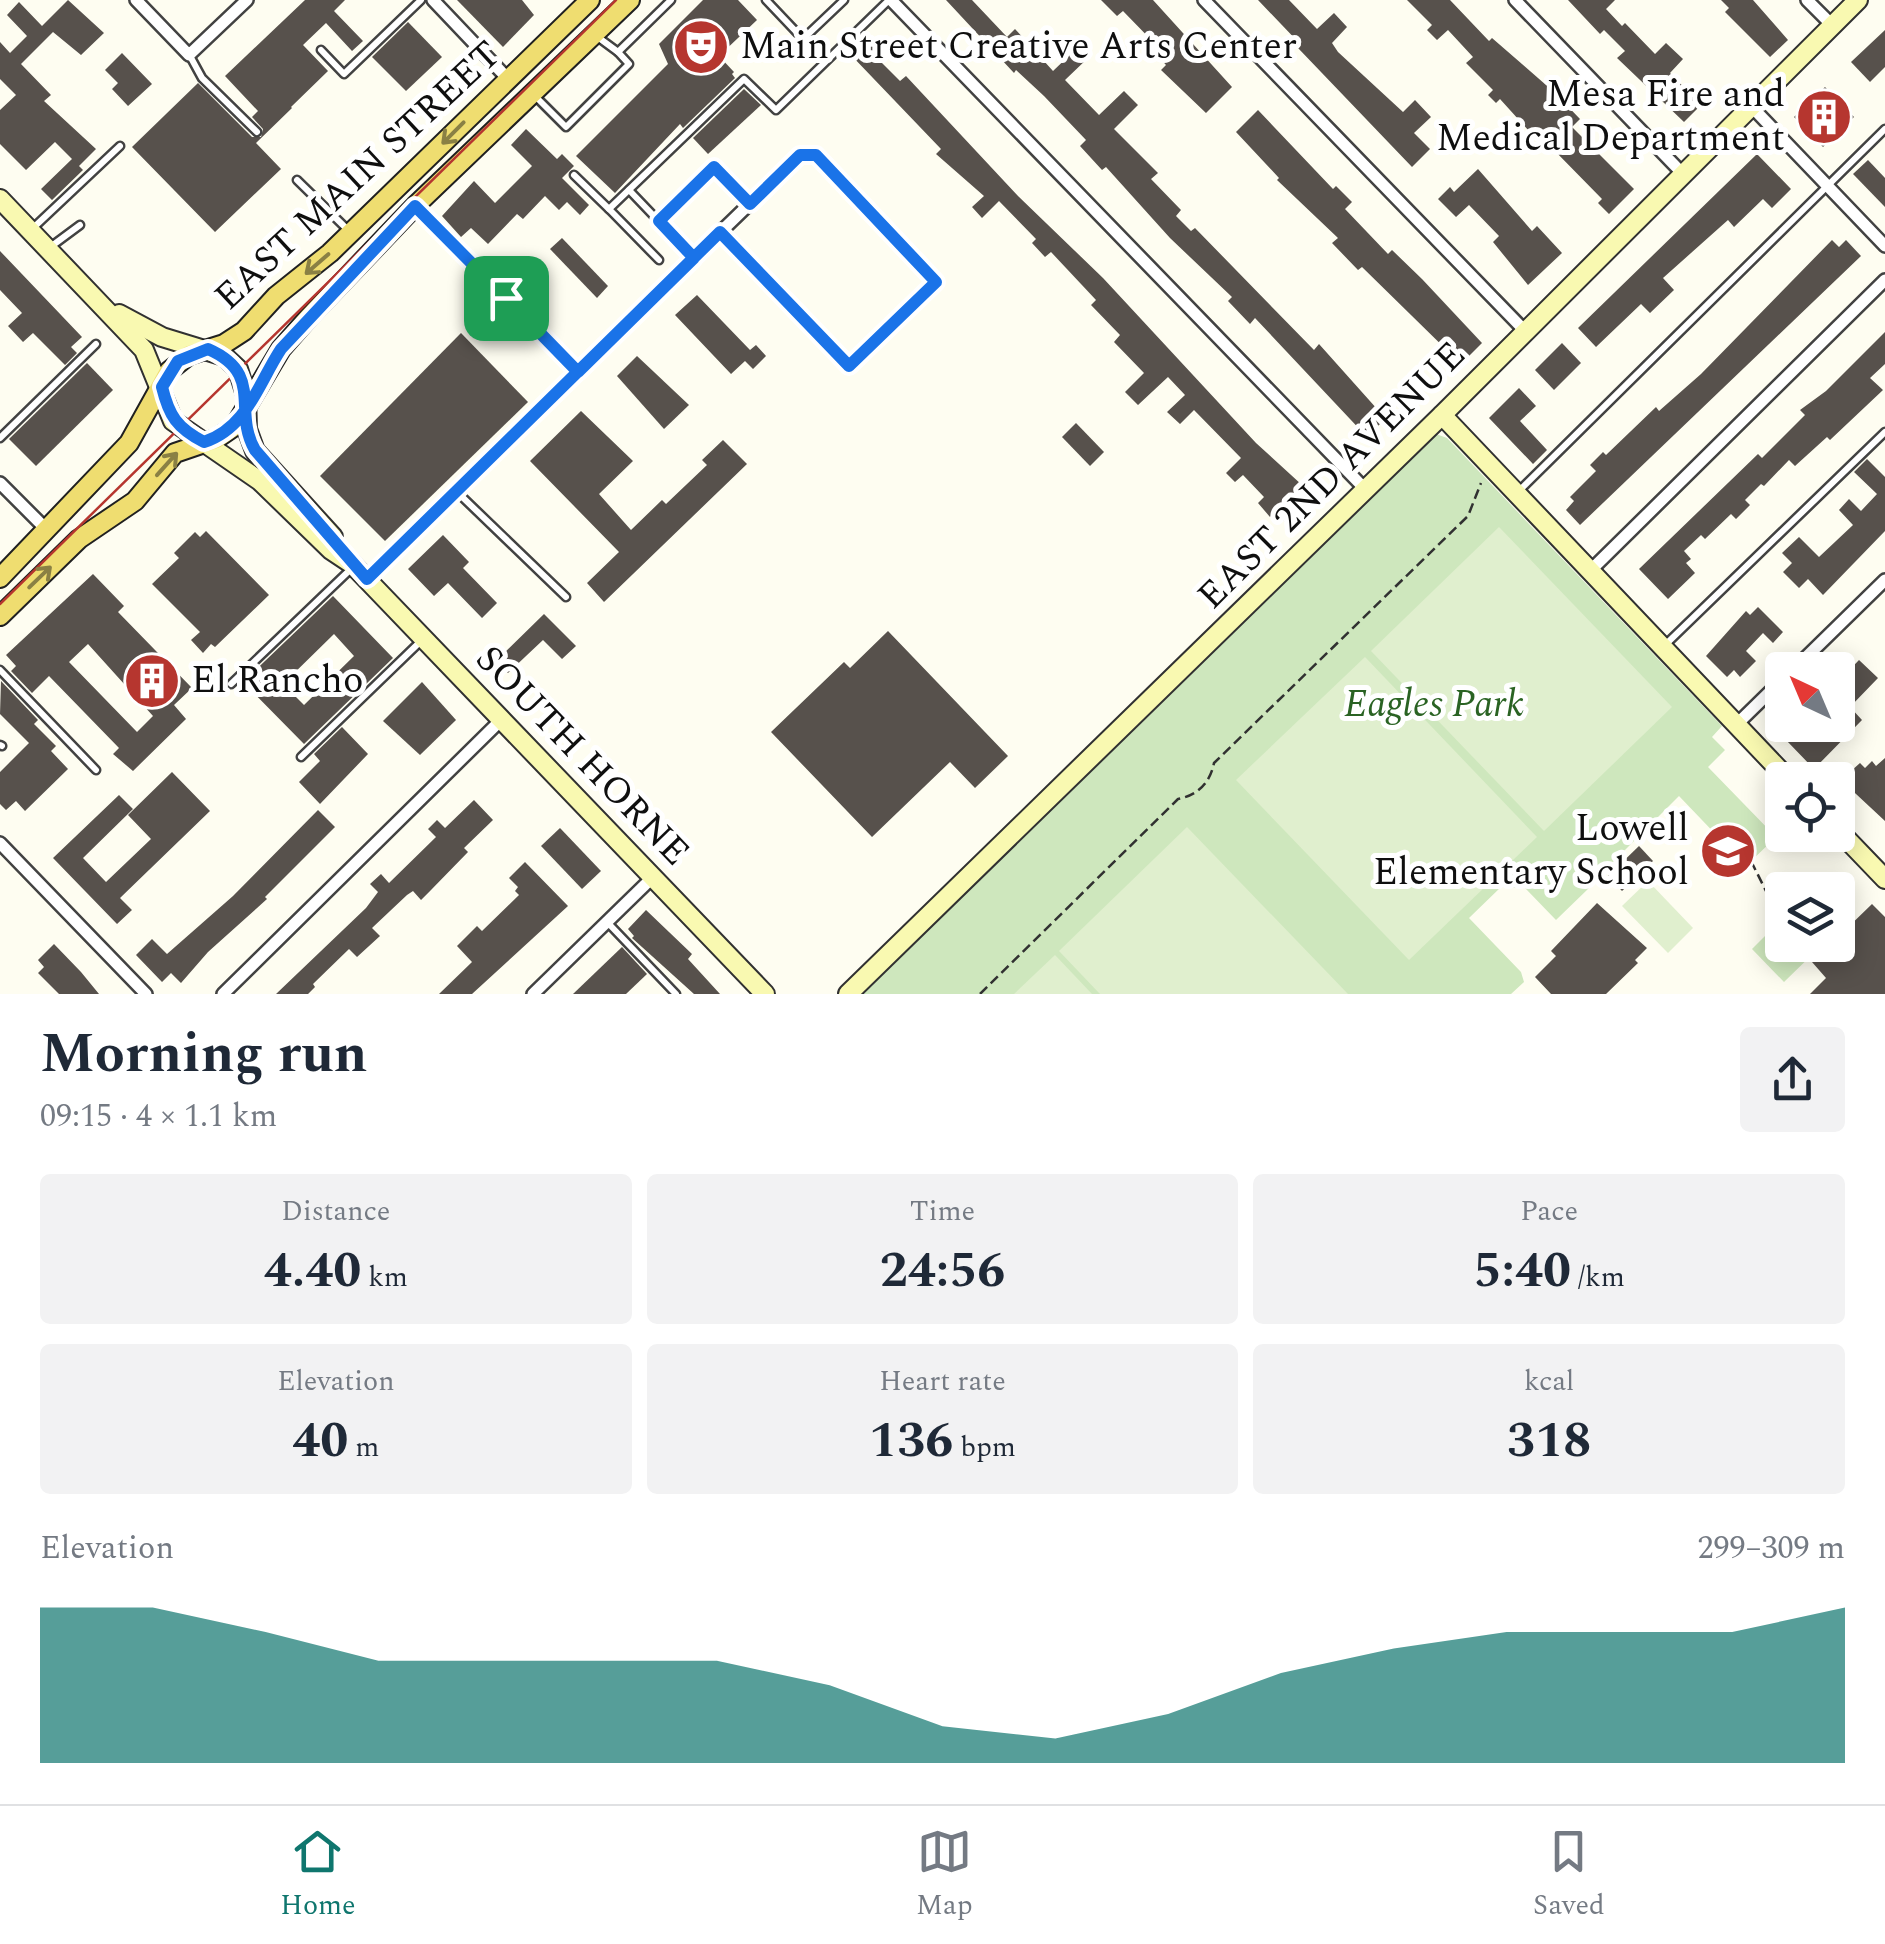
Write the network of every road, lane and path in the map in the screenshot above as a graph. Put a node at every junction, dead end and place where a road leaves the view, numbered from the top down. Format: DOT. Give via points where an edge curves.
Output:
graph roads {
  1 [pos="136,0"];
  2 [pos="246,0"];
  3 [pos="421,0"];
  4 [pos="433,0"];
  5 [pos="590,0"];
  6 [pos="630,0"];
  7 [pos="671,0"];
  8 [pos="766,0"];
  9 [pos="844,0"];
  10 [pos="890,0"];
  11 [pos="1204,0"];
  12 [pos="1514,0"];
  13 [pos="1808,0"];
  14 [pos="1858,0"];
  15 [pos="1832,25"];
  16 [pos="594,34"];
  17 [pos="321,50"];
  18 [pos="618,52"];
  19 [pos="190,55"];
  20 [pos="508,78"];
  21 [pos="531,93"];
  22 [pos="1751,106"];
  23 [pos="1885,128"];
  24 [pos="257,132"];
  25 [pos="120,146"];
  26 [pos="1683,174"];
  27 [pos="574,175"];
  28 [pos="297,180"];
  29 [pos="1827,186"];
  30 [pos="630,190"];
  31 [pos="0,199"];
  32 [pos="750,204"];
  33 [pos="415,206"];
  34 [pos="609,209"];
  35 [pos="659,221"];
  36 [pos="80,225"];
  37 [pos="30,231"];
  38 [pos="351,232"];
  39 [pos="720,232"];
  40 [pos="1885,246"];
  41 [pos="48,249"];
  42 [pos="694,258"];
  43 [pos="659,260"];
  44 [pos="1885,280"];
  45 [pos="109,310"];
  46 [pos="1525,331"];
  47 [pos="96,344"];
  48 [pos="208,349"];
  49 [pos="578,372"];
  50 [pos="162,387"];
  51 [pos="247,409"];
  52 [pos="1442,415"];
  53 [pos="1885,432"];
  54 [pos="0,438"];
  55 [pos="204,442"];
  56 [pos="1494,470"];
  57 [pos="0,483"];
  58 [pos="1365,489"];
  59 [pos="456,492"];
  60 [pos="1516,494"];
  61 [pos="47,530"];
  62 [pos="358,570"];
  63 [pos="1590,571"];
  64 [pos="0,578"];
  65 [pos="1885,580"];
  66 [pos="566,597"];
  67 [pos="0,616"];
  68 [pos="424,638"];
  69 [pos="1662,648"];
  70 [pos="1811,652"];
  71 [pos="0,670"];
  72 [pos="230,684"];
  73 [pos="1765,697"];
  74 [pos="502,719"];
  75 [pos="1736,725"];
  76 [pos="301,757"];
  77 [pos="1772,762"];
  78 [pos="96,770"];
  79 [pos="0,842"];
  80 [pos="1855,848"];
  81 [pos="1751,861"];
  82 [pos="653,877"];
  83 [pos="1885,879"];
  84 [pos="1765,889"];
  85 [pos="607,922"];
  86 [pos="146,994"];
  87 [pos="223,994"];
  88 [pos="534,994"];
  89 [pos="676,994"];
  90 [pos="765,994"];
  91 [pos="848,994"];
  92 [pos="980,994"];
  1 -- 19 [label="street"];
  2 -- 19 [label="street"];
  3 -- 17 [label="lane" via="344,74"];
  4 -- 20 [label="street"];
  5 -- 20 [label="main road, EAST MAIN STREET"];
  6 -- 16 [label="main road, EAST MAIN STREET"];
  7 -- 18 [label="lane"];
  8 -- 9 [label="lane" via="803,39"];
  10 -- 30 [label="lane" via="776,110 744,78"];
  10 -- 58 [label="street"];
  11 -- 46 [label="street"];
  12 -- 26 [label="street"];
  13 -- 15 [label="street"];
  14 -- 15 [label="street, EAST 2ND AVENUE"];
  15 -- 22 [label="street, EAST 2ND AVENUE"];
  16 -- 18 [label="lane"];
  16 -- 21 [label="main road, EAST MAIN STREET"];
  18 -- 21 [label="lane" via="629,64 566,127"];
  19 -- 24 [label="lane" via="202,78"];
  20 -- 38 [label="main road, EAST MAIN STREET, one-way"];
  21 -- 33 [label="main road, EAST MAIN STREET"];
  22 -- 26 [label="street, EAST 2ND AVENUE"];
  22 -- 29 [label="street"];
  23 -- 29 [label="lane"];
  25 -- 37 [label="lane"];
  26 -- 46 [label="street, EAST 2ND AVENUE"];
  27 -- 34 [label="lane"];
  28 -- 38 [label="lane"];
  29 -- 40 [label="street"];
  29 -- 60 [label="lane"];
  30 -- 34 [label="lane"];
  30 -- 35 [label="lane"];
  31 -- 37 [label="street"];
  32 -- 35 [label="lane" via="714,167"];
  32 -- 39 [label="street"];
  32 -- 39 [label="street" via="800,155 816,155 936,282 849,366"];
  33 -- 49 [label="lane"];
  33 -- 51 [label="main road, EAST MAIN STREET" via="281,349"];
  34 -- 43 [label="lane"];
  35 -- 42 [label="lane"];
  36 -- 41 [label="lane"];
  37 -- 41 [label="street"];
  38 -- 48 [label="main road, EAST MAIN STREET, one-way" via="234,339"];
  39 -- 42 [label="street"];
  41 -- 45 [label="street"];
  42 -- 49 [label="street"];
  44 -- 63 [label="street"];
  45 -- 48 [label="street" via="162,337"];
  45 -- 50 [label="street" via="149,356"];
  46 -- 52 [label="street, EAST 2ND AVENUE"];
  47 -- 54 [label="lane"];
  48 -- 50 [label="main road" via="178,361"];
  48 -- 51 [label="street" via="238,369"];
  49 -- 59 [label="street"];
  50 -- 55 [label="street" via="173,421"];
  50 -- 61 [label="main road" via="129,442"];
  51 -- 55 [label="main road" via="226,433"];
  51 -- 62 [label="street, SOUTH HORNE" via="255,450"];
  52 -- 56 [label="street"];
  52 -- 58 [label="street, EAST 2ND AVENUE"];
  53 -- 69 [label="lane"];
  55 -- 62 [label="street, SOUTH HORNE" via="260,480"];
  67 -- 55 [label="main road, one-way" via="79,540 138,498 175,453"];
  56 -- 60 [label="street"];
  56 -- 92 [label="path" via="1479,486 1468,516 1214,764 1212,777 1193,796 1178,799"];
  57 -- 61 [label="street"];
  58 -- 91 [label="street, EAST 2ND AVENUE"];
  59 -- 62 [label="street"];
  59 -- 66 [label="lane"];
  60 -- 63 [label="street"];
  61 -- 64 [label="main road"];
  62 -- 68 [label="street, SOUTH HORNE"];
  62 -- 72 [label="lane"];
  63 -- 69 [label="street"];
  65 -- 70 [label="street"];
  68 -- 74 [label="street, SOUTH HORNE"];
  68 -- 76 [label="lane"];
  69 -- 75 [label="street"];
  71 -- 78 [label="lane"];
  73 -- 75 [label="street"];
  74 -- 82 [label="street, SOUTH HORNE"];
  74 -- 87 [label="street"];
  75 -- 77 [label="street"];
  79 -- 86 [label="street"];
  80 -- 83 [label="street"];
  81 -- 84 [label="path"];
  82 -- 85 [label="street"];
  82 -- 90 [label="street, SOUTH HORNE"];
  85 -- 88 [label="street"];
  85 -- 89 [label="lane"];
}
